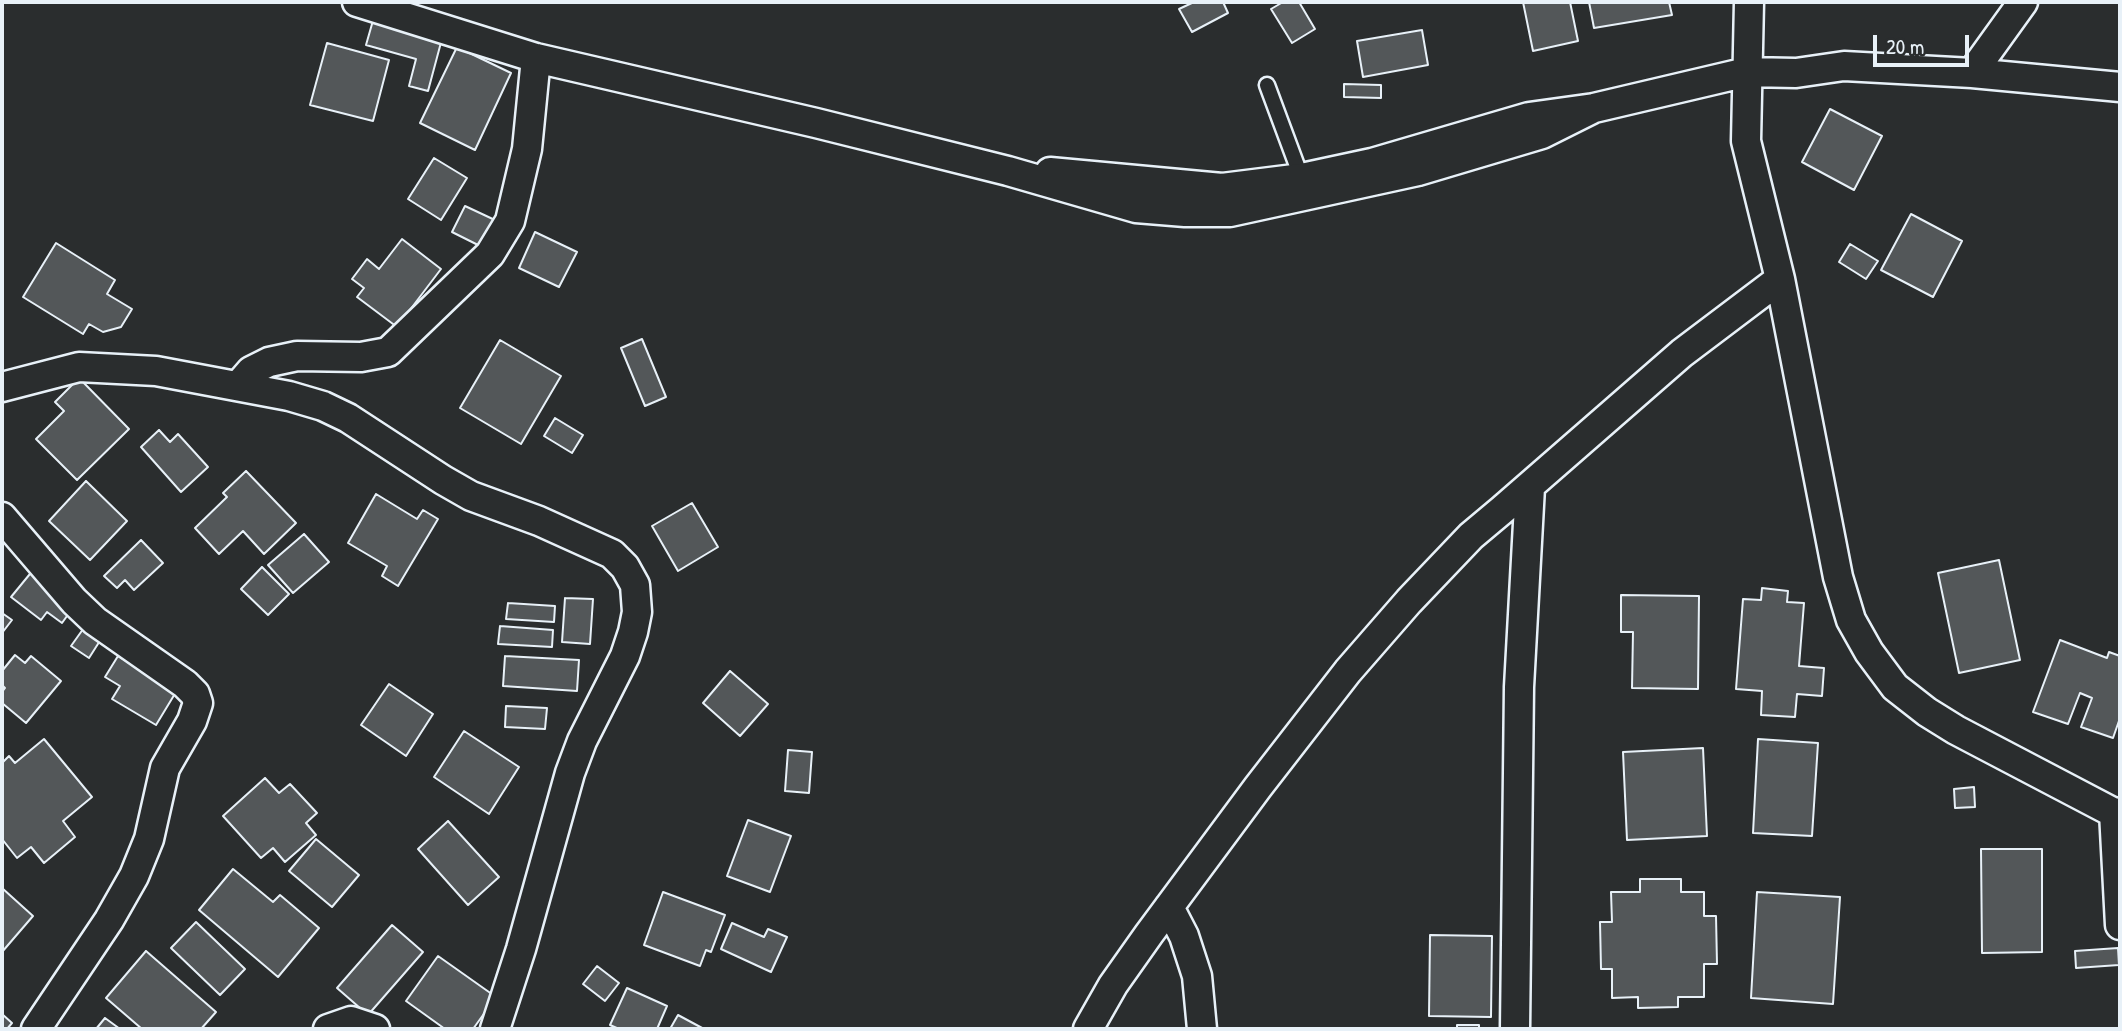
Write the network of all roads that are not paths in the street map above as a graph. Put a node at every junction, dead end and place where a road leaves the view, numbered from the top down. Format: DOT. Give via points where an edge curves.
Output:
graph roads {
  1 [pos="357,2"];
  2 [pos="1749,2"];
  3 [pos="2023,2"];
  4 [pos="536,58"];
  5 [pos="1747,72"];
  6 [pos="1972,73"];
  7 [pos="1266,85"];
  8 [pos="2120,87"];
  9 [pos="1304,187"];
  10 [pos="1780,279"];
  11 [pos="238,386"];
  12 [pos="2,387"];
  13 [pos="1530,487"];
  14 [pos="2,517"];
  15 [pos="2117,814"];
  16 [pos="1169,907"];
  17 [pos="2120,925"];
  18 [pos="36,1029"];
  19 [pos="328,1029"];
  20 [pos="375,1029"];
  21 [pos="495,1029"];
  22 [pos="1088,1029"];
  23 [pos="1202,1029"];
  24 [pos="1515,1029"];
  1 -- 4 [label="street"];
  2 -- 5 [label="street"];
  3 -- 6 [label="street"];
  4 -- 9 [label="street" via="1008,171 1070,172 1222,188"];
  4 -- 11 [label="street" via="524,161 510,221 490,254 388,352 361,357 298,356 269,362 251,371"];
  5 -- 6 [label="street" via="1796,73 1844,66"];
  5 -- 9 [label="street" via="1594,108 1529,117"];
  5 -- 10 [label="street" via="1745,141"];
  6 -- 8 [label="street"];
  7 -- 9 [label="lane"];
  10 -- 13 [label="street" via="1682,354"];
  10 -- 15 [label="street" via="1838,578 1851,620 1869,652 1895,687 1927,712"];
  11 -- 12 [label="street" via="156,371 79,367"];
  11 -- 21 [label="street" via="289,396 348,418 471,496 612,554 635,585 633,632 570,773"];
  13 -- 16 [label="street" via="1471,536 1348,671"];
  13 -- 24 [label="street" via="1519,699"];
  14 -- 18 [label="street" via="95,621 185,684 198,703 165,768 139,867"];
  15 -- 17 [label="street"];
  16 -- 22 [label="street" via="1113,985"];
  16 -- 23 [label="street" via="1197,976"];
  19 -- 20 [label="street" via="351,1021"];
}
